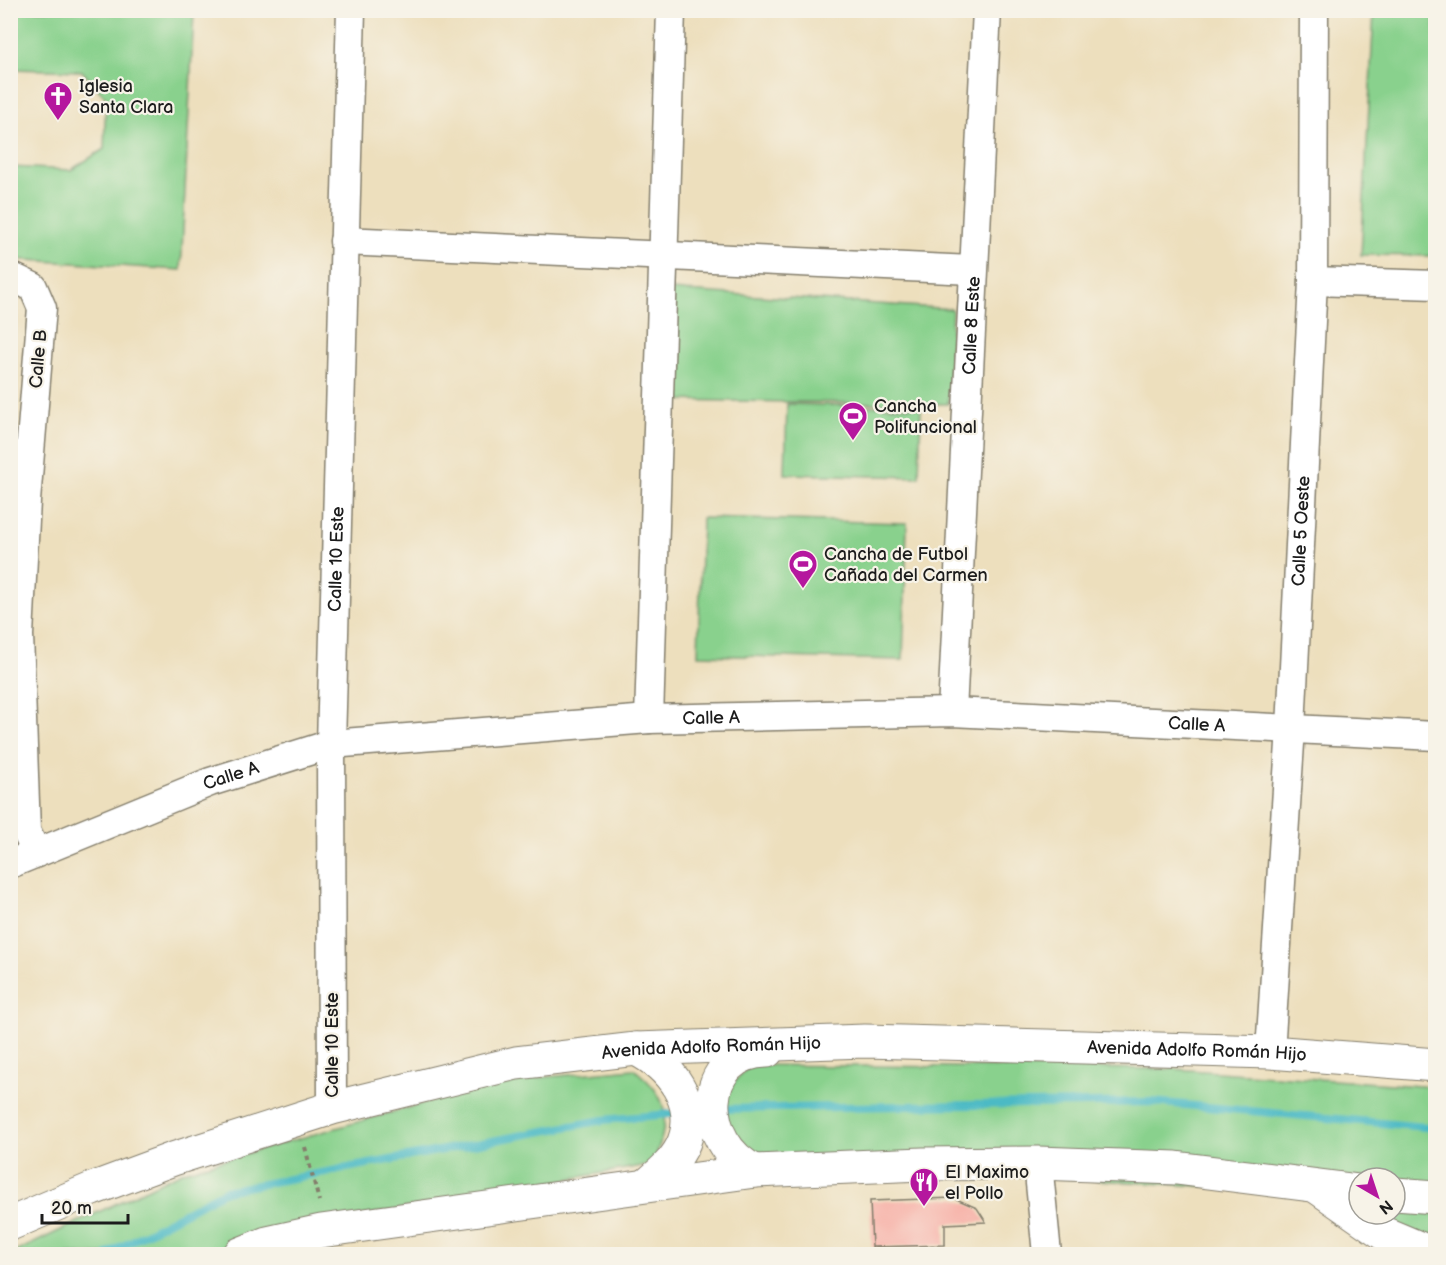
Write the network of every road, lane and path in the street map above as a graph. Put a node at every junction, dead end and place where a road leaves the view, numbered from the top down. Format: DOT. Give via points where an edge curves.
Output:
graph roads {
  1 [pos="351,10"];
  2 [pos="671,10"];
  3 [pos="987,10"];
  4 [pos="1314,10"];
  5 [pos="344,241"];
  6 [pos="663,256"];
  7 [pos="972,270"];
  8 [pos="10,276"];
  9 [pos="1313,281"];
  10 [pos="1436,285"];
  11 [pos="952,712"];
  12 [pos="649,719"];
  13 [pos="1291,728"];
  14 [pos="1436,736"];
  15 [pos="331,744"];
  16 [pos="36,852"];
  17 [pos="10,864"];
  18 [pos="865,1041"];
  19 [pos="1270,1052"];
  20 [pos="646,1055"];
  21 [pos="1436,1065"];
  22 [pos="332,1108"];
  23 [pos="306,1153"];
  24 [pos="1038,1163"];
  25 [pos="749,1168"];
  26 [pos="656,1178"];
  27 [pos="1319,1188"];
  28 [pos="1347,1190"];
  29 [pos="1407,1195"];
  30 [pos="1436,1197"];
  31 [pos="319,1201"];
  32 [pos="10,1224"];
  33 [pos="1384,1244"];
  34 [pos="240,1254"];
  35 [pos="1047,1254"];
  36 [pos="1433,1254"];
  1 -- 5 [label="street, Calle 10 Este"];
  2 -- 6 [label="street"];
  3 -- 7 [label="street, Calle 8 Este"];
  4 -- 9 [label="street, Calle 5 Oeste"];
  5 -- 6 [label="street"];
  5 -- 15 [label="street, Calle 10 Este"];
  6 -- 7 [label="street"];
  6 -- 12 [label="street"];
  7 -- 11 [label="street, Calle 8 Este"];
  8 -- 16 [label="street, Calle B" via="33,286 42,308 26,501 20,635 26,831"];
  9 -- 10 [label="street"];
  9 -- 13 [label="street, Calle 5 Oeste"];
  11 -- 12 [label="street, Calle A"];
  11 -- 13 [label="street, Calle A"];
  12 -- 15 [label="street, Calle A"];
  13 -- 14 [label="street, Calle A"];
  13 -- 19 [label="street, Calle 5 Oeste"];
  15 -- 16 [label="street, Calle A" via="210,782"];
  15 -- 22 [label="street, Calle 10 Este"];
  16 -- 17 [label="street, Calle A"];
  18 -- 19 [label="main road, Avenida Adolfo Román Hijo"];
  18 -- 20 [label="main road, Avenida Adolfo Román Hijo"];
  18 -- 25 [label="main road" via="830,1050 760,1051 740,1058 723,1072 713,1100 716,1131 727,1150"];
  19 -- 21 [label="main road, Avenida Adolfo Román Hijo"];
  20 -- 22 [label="main road, Avenida Adolfo Román Hijo" via="516,1063"];
  20 -- 26 [label="main road" via="671,1074 680,1089 687,1117 684,1142"];
  22 -- 32 [label="main road, Avenida Adolfo Román Hijo" via="163,1163"];
  23 -- 31 [label="path"];
  24 -- 25 [label="main road"];
  24 -- 27 [label="main road" via="1176,1168"];
  24 -- 35 [label="street"];
  25 -- 26 [label="main road"];
  26 -- 34 [label="main road" via="321,1231"];
  27 -- 28 [label="main road"];
  27 -- 33 [label="main road"];
  29 -- 30 [label="main road"];
  33 -- 36 [label="main road"];
}
